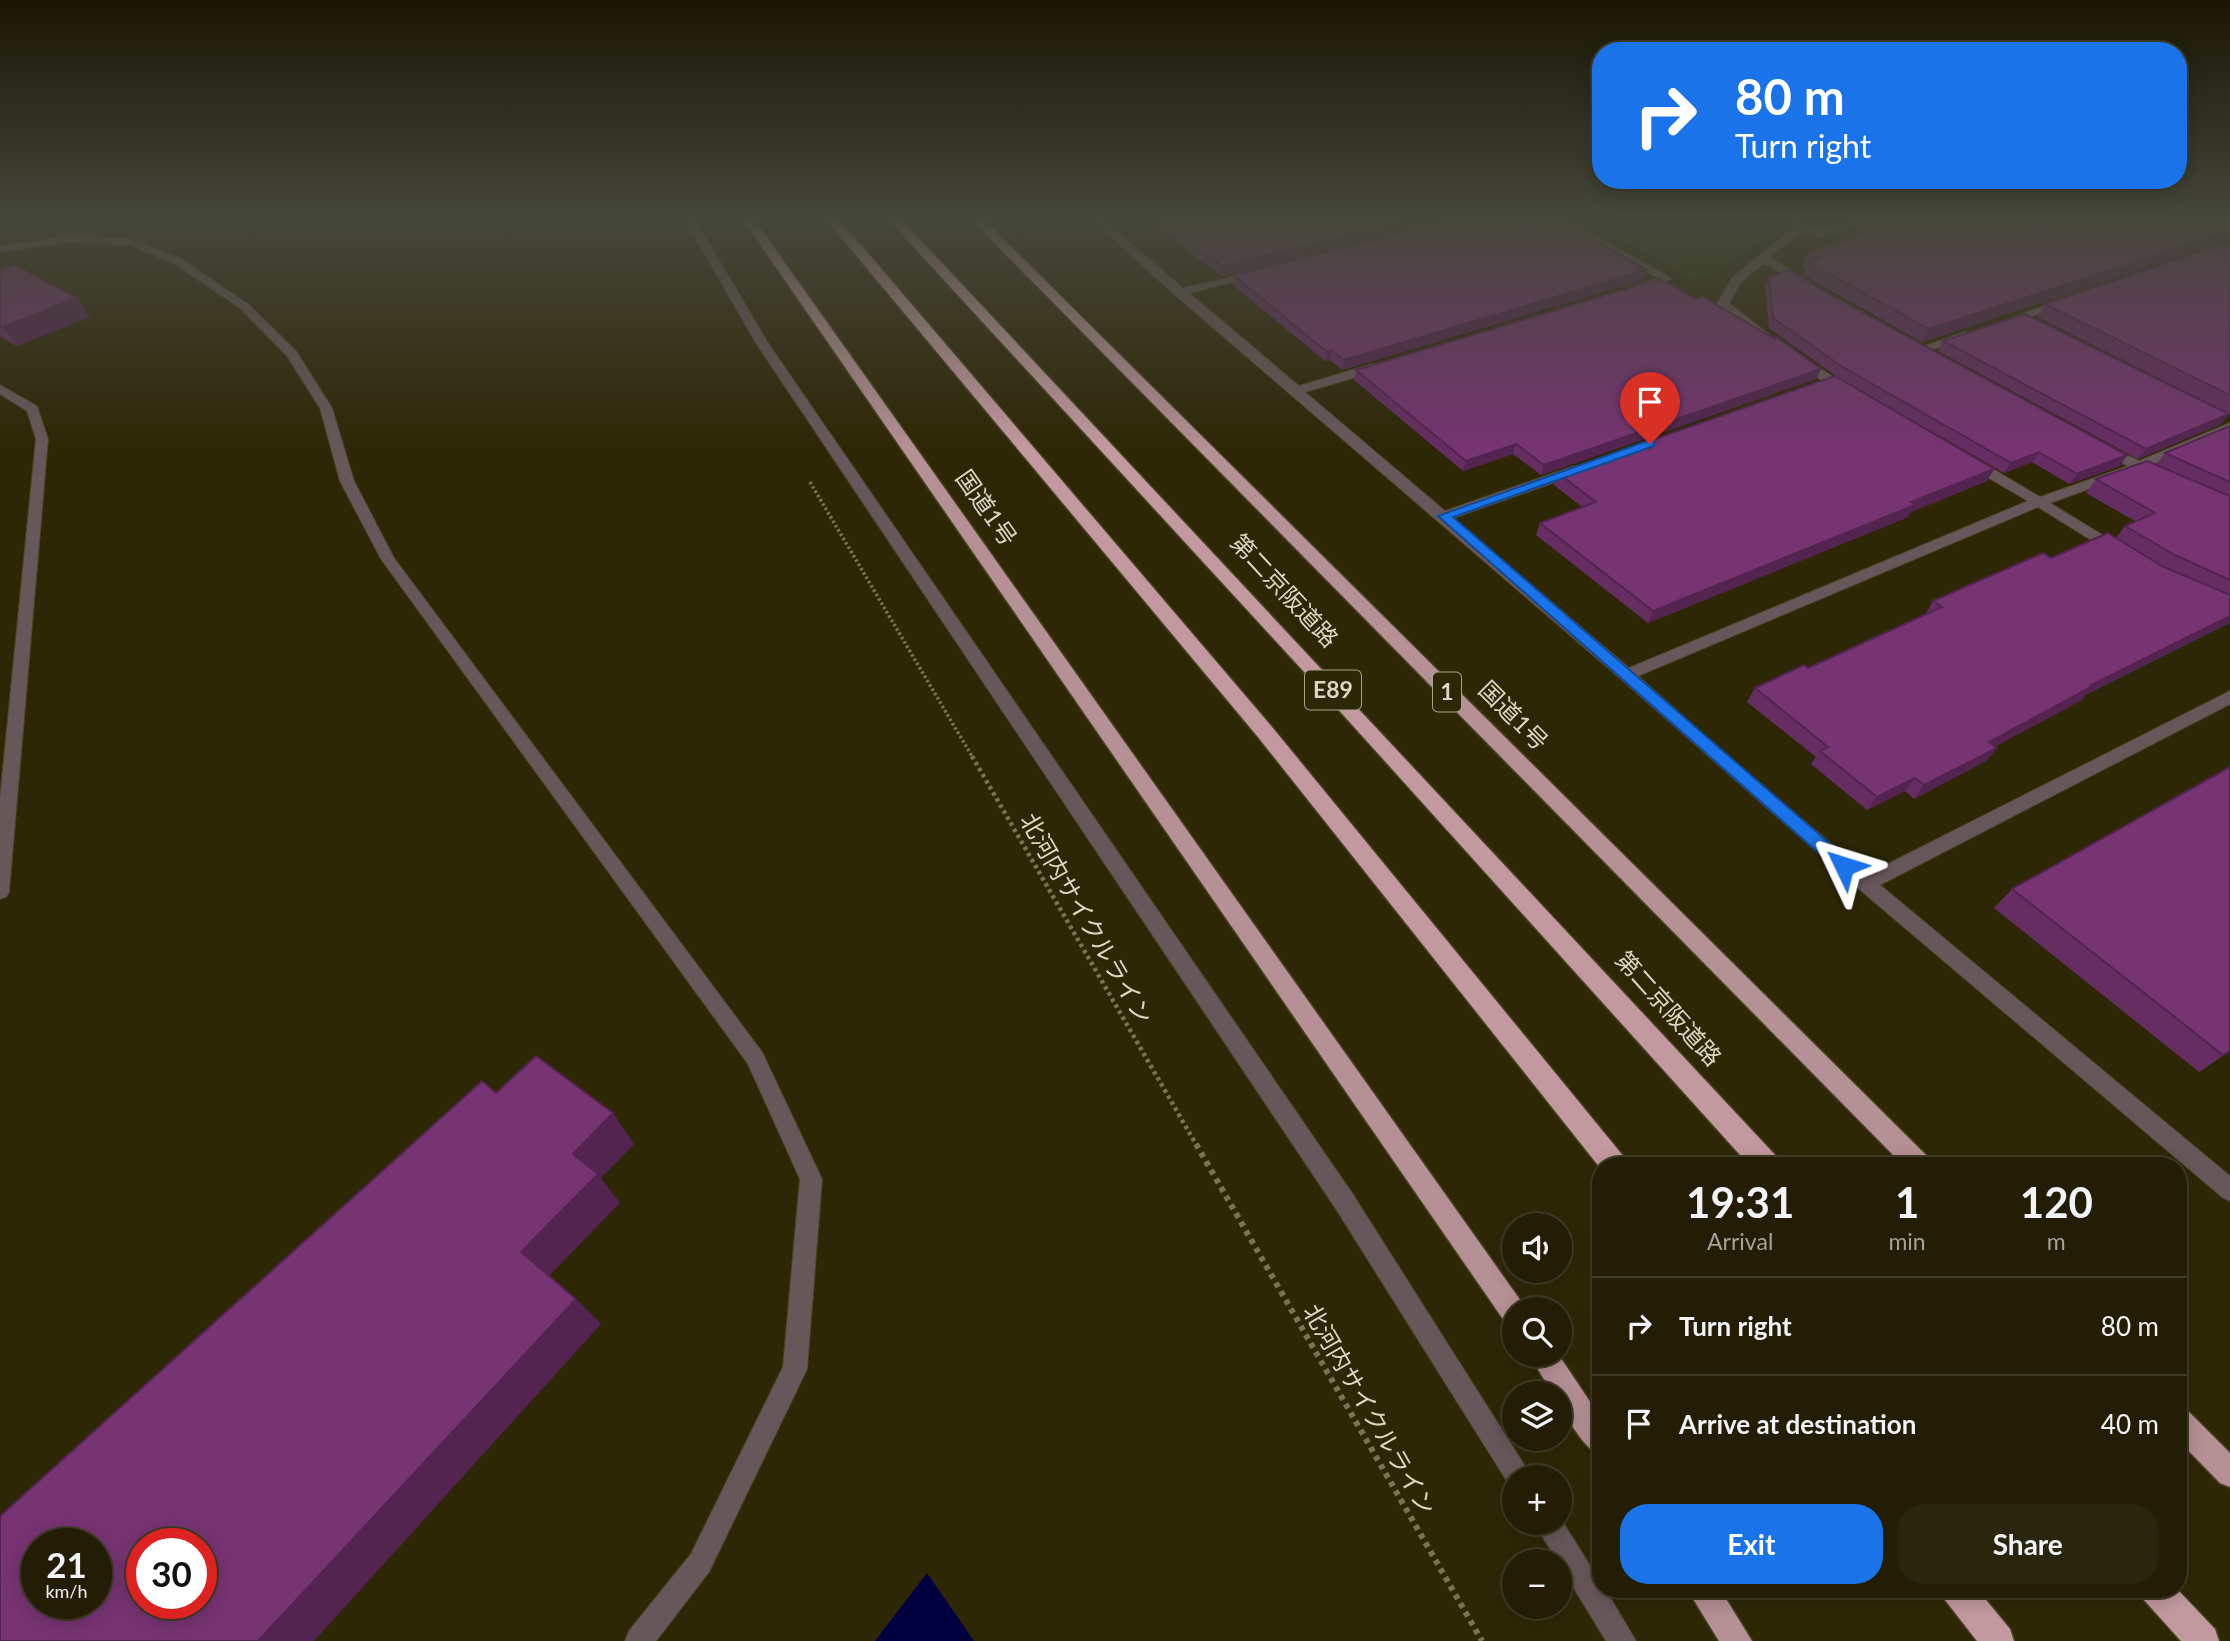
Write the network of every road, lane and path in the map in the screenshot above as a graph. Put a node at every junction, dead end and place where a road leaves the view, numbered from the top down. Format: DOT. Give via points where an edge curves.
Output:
graph roads {
  1 [pos="227,295"];
  2 [pos="734,295"];
  3 [pos="801,295"];
  4 [pos="896,295"];
  5 [pos="964,295"];
  6 [pos="1051,295"];
  7 [pos="1181,295"];
  8 [pos="1728,295"];
  9 [pos="2073,299"];
  10 [pos="1983,329"];
  11 [pos="2045,329"];
  12 [pos="1934,356"];
  13 [pos="1388,363"];
  14 [pos="1830,384"];
  15 [pos="0,389"];
  16 [pos="1296,391"];
  17 [pos="2218,414"];
  18 [pos="2230,420"];
  19 [pos="2230,426"];
  20 [pos="2089,441"];
  21 [pos="1958,455"];
  22 [pos="1599,462"];
  23 [pos="2137,467"];
  24 [pos="803,470"];
  25 [pos="2172,482"];
  26 [pos="2039,502"];
  27 [pos="1444,516"];
  28 [pos="2134,560"];
  29 [pos="1628,675"];
  30 [pos="2230,697"];
  31 [pos="1865,884"];
  32 [pos="0,892"];
  33 [pos="1608,1157"];
  34 [pos="1760,1157"];
  35 [pos="1912,1157"];
  36 [pos="2229,1187"];
  37 [pos="1503,1297"];
  38 [pos="1551,1367"];
  39 [pos="1592,1429"];
  40 [pos="2187,1430"];
  41 [pos="1511,1465"];
  42 [pos="2230,1473"];
  43 [pos="1556,1535"];
  44 [pos="1592,1593"];
  45 [pos="1595,1598"];
  46 [pos="1708,1598"];
  47 [pos="1963,1598"];
  48 [pos="2163,1598"];
  49 [pos="639,1641"];
  50 [pos="1482,1641"];
  51 [pos="1622,1641"];
  52 [pos="1737,1641"];
  53 [pos="1998,1641"];
  54 [pos="2203,1641"];
  1 -- 49 [label="street" via="292,354 326,408 347,481 388,559 755,1058 811,1179 795,1369 700,1563"];
  2 -- 41 [label="street" via="762,343 1344,1201"];
  3 -- 37 [label="highway, 国道1号"];
  4 -- 33 [label="highway" via="1265,732"];
  5 -- 34 [label="highway, 第二京阪道路 / E89"];
  6 -- 35 [label="highway, 国道1号 / 1"];
  7 -- 16 [label="street"];
  8 -- 14 [label="street" via="1723,304"];
  9 -- 11 [label="street" via="2014,319"];
  10 -- 12 [label="street" via="1916,346"];
  13 -- 16 [label="street"];
  15 -- 32 [label="street" via="33,409 41,439"];
  16 -- 27 [label="street"];
  17 -- 18 [label="street"];
  19 -- 23 [label="street"];
  20 -- 23 [label="street"];
  21 -- 26 [label="street"];
  22 -- 27 [label="street"];
  23 -- 25 [label="street"];
  23 -- 26 [label="street"];
  24 -- 50 [label="path, 北河内サイクルライン"];
  26 -- 28 [label="street"];
  26 -- 29 [label="street"];
  27 -- 29 [label="street"];
  29 -- 31 [label="street"];
  30 -- 31 [label="street"];
  31 -- 36 [label="street"];
  38 -- 39 [label="highway"];
  40 -- 42 [label="highway"];
  43 -- 44 [label="street"];
  45 -- 51 [label="street"];
  46 -- 52 [label="highway"];
  47 -- 53 [label="highway"];
  48 -- 54 [label="highway"];
}
